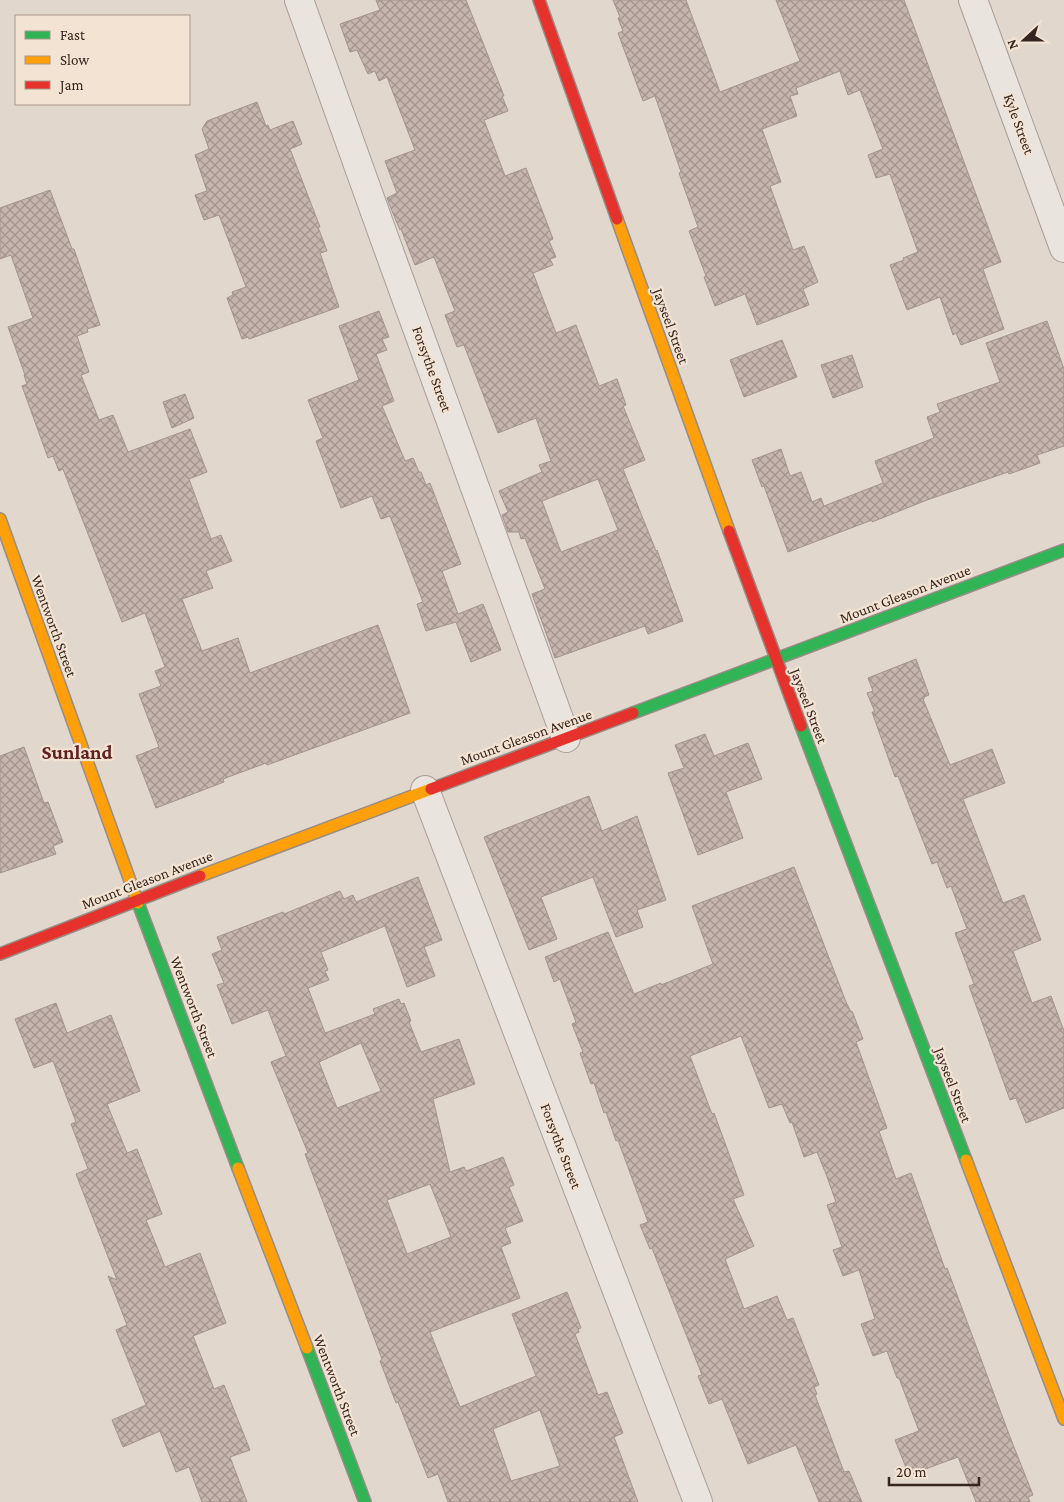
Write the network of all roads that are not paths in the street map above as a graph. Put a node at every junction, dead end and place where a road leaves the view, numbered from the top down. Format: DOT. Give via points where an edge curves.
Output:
graph roads {
  1 [pos="299,0"];
  2 [pos="539,0"];
  3 [pos="974,0"];
  4 [pos="1064,248"];
  5 [pos="0,520"];
  6 [pos="1064,550"];
  7 [pos="775,659"];
  8 [pos="566,738"];
  9 [pos="425,790"];
  10 [pos="137,900"];
  11 [pos="0,954"];
  12 [pos="1064,1419"];
  13 [pos="365,1502"];
  14 [pos="698,1502"];
  1 -- 8 [label="street, Forsythe Street"];
  2 -- 7 [label="street, Jayseel Street"];
  3 -- 4 [label="street, Kyle Street"];
  5 -- 10 [label="street, Wentworth Street"];
  6 -- 7 [label="street, Mount Gleason Avenue"];
  7 -- 8 [label="street, Mount Gleason Avenue"];
  7 -- 12 [label="street, Jayseel Street"];
  8 -- 9 [label="street, Mount Gleason Avenue"];
  9 -- 10 [label="street, Mount Gleason Avenue"];
  9 -- 14 [label="street, Forsythe Street"];
  10 -- 11 [label="street, Mount Gleason Avenue"];
  10 -- 13 [label="street, Wentworth Street"];
}
